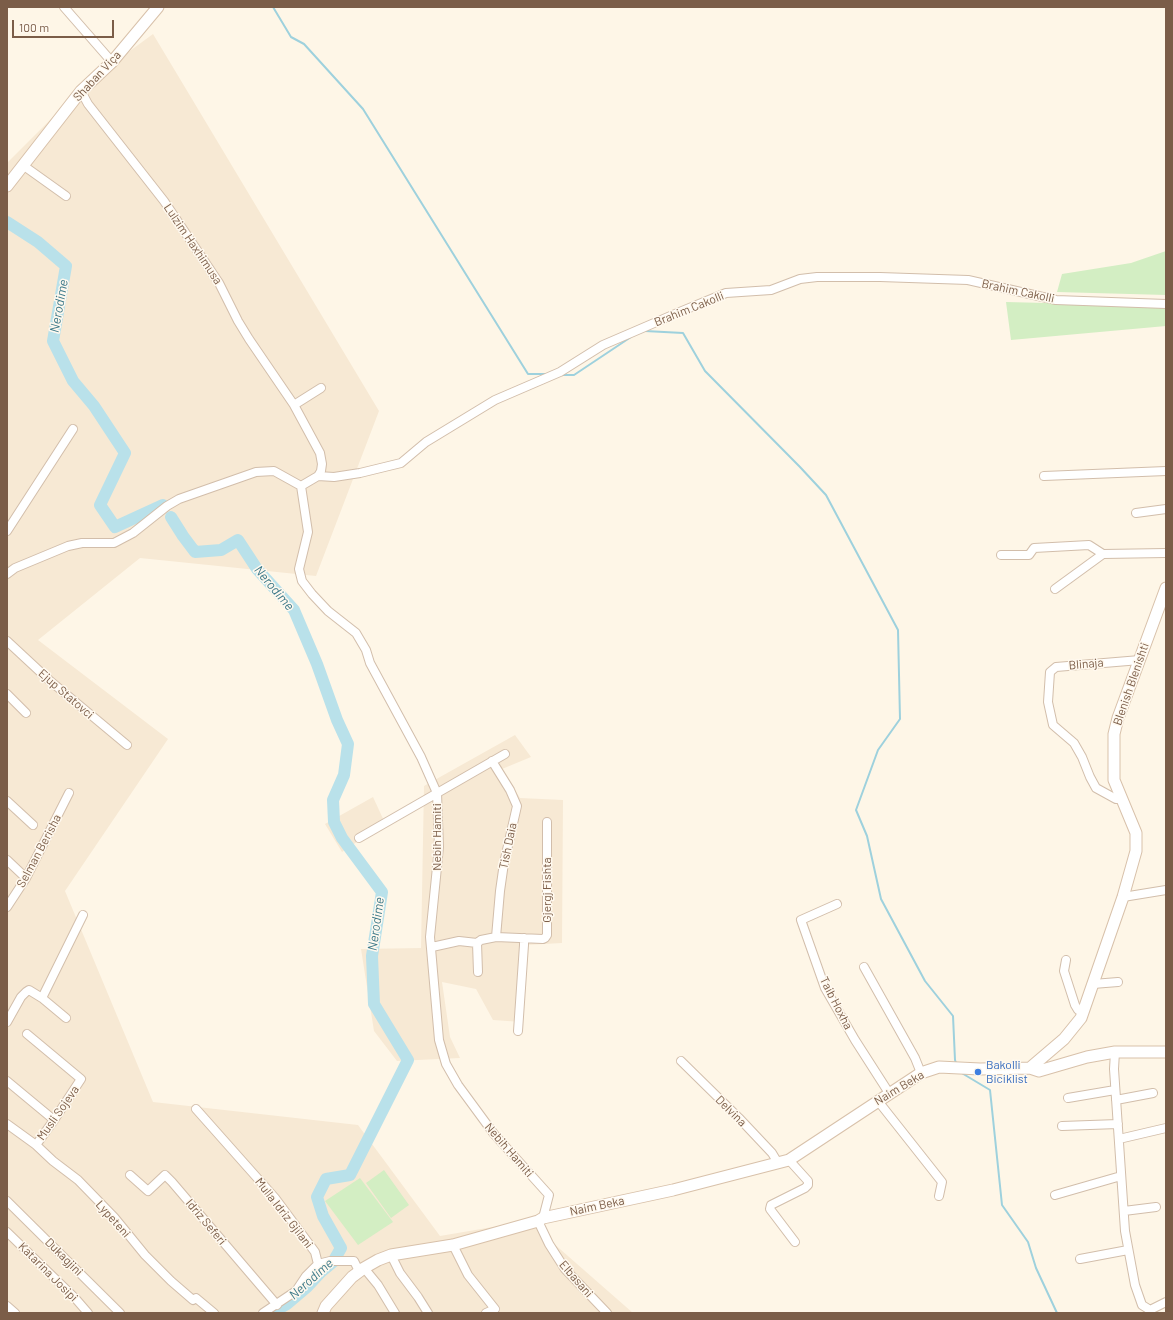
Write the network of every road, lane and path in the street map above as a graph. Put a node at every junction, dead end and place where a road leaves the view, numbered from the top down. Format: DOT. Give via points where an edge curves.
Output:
graph roads {
  1 [pos="64,7"];
  2 [pos="158,7"];
  3 [pos="112,62"];
  4 [pos="81,91"];
  5 [pos="24,166"];
  6 [pos="7,186"];
  7 [pos="66,196"];
  8 [pos="1166,304"];
  9 [pos="321,388"];
  10 [pos="294,405"];
  11 [pos="73,429"];
  12 [pos="1166,471"];
  13 [pos="318,476"];
  14 [pos="1044,476"];
  15 [pos="301,486"];
  16 [pos="1166,509"];
  17 [pos="1136,513"];
  18 [pos="7,531"];
  19 [pos="1166,553"];
  20 [pos="1103,554"];
  21 [pos="1001,555"];
  22 [pos="7,574"];
  23 [pos="1055,588"];
  24 [pos="1166,588"];
  25 [pos="7,641"];
  26 [pos="1140,660"];
  27 [pos="7,694"];
  28 [pos="26,713"];
  29 [pos="127,746"];
  30 [pos="505,754"];
  31 [pos="492,761"];
  32 [pos="69,793"];
  33 [pos="437,793"];
  34 [pos="1121,799"];
  35 [pos="7,801"];
  36 [pos="547,822"];
  37 [pos="33,825"];
  38 [pos="359,838"];
  39 [pos="7,860"];
  40 [pos="26,878"];
  41 [pos="1166,890"];
  42 [pos="1123,897"];
  43 [pos="837,904"];
  44 [pos="7,908"];
  45 [pos="83,914"];
  46 [pos="496,937"];
  47 [pos="524,938"];
  48 [pos="477,943"];
  49 [pos="432,947"];
  50 [pos="1066,960"];
  51 [pos="864,967"];
  52 [pos="478,972"];
  53 [pos="1118,982"];
  54 [pos="1093,984"];
  55 [pos="42,998"];
  56 [pos="1084,1011"];
  57 [pos="66,1018"];
  58 [pos="7,1022"];
  59 [pos="518,1031"];
  60 [pos="27,1034"];
  61 [pos="1116,1052"];
  62 [pos="1166,1052"];
  63 [pos="681,1061"];
  64 [pos="1030,1068"];
  65 [pos="921,1073"];
  66 [pos="7,1081"];
  67 [pos="1115,1090"];
  68 [pos="890,1093"];
  69 [pos="1154,1093"];
  70 [pos="1068,1098"];
  71 [pos="1116,1100"];
  72 [pos="878,1101"];
  73 [pos="196,1109"];
  74 [pos="54,1120"];
  75 [pos="7,1124"];
  76 [pos="1118,1124"];
  77 [pos="1062,1126"];
  78 [pos="1166,1128"];
  79 [pos="1118,1138"];
  80 [pos="36,1145"];
  81 [pos="789,1160"];
  82 [pos="778,1163"];
  83 [pos="130,1174"];
  84 [pos="1121,1176"];
  85 [pos="1055,1195"];
  86 [pos="939,1196"];
  87 [pos="7,1201"];
  88 [pos="1156,1207"];
  89 [pos="1124,1211"];
  90 [pos="541,1219"];
  91 [pos="7,1232"];
  92 [pos="795,1242"];
  93 [pos="453,1245"];
  94 [pos="1128,1250"];
  95 [pos="391,1255"];
  96 [pos="1080,1259"];
  97 [pos="318,1264"];
  98 [pos="364,1268"];
  99 [pos="1166,1303"];
  100 [pos="277,1305"];
  101 [pos="7,1306"];
  102 [pos="327,1311"];
  103 [pos="496,1311"];
  104 [pos="1149,1311"];
  105 [pos="16,1313"];
  106 [pos="88,1313"];
  107 [pos="120,1313"];
  108 [pos="214,1313"];
  109 [pos="263,1313"];
  110 [pos="395,1313"];
  111 [pos="428,1313"];
  112 [pos="486,1313"];
  113 [pos="607,1313"];
  1 -- 3 [label="street"];
  2 -- 3 [label="street, Shaban Viça"];
  3 -- 4 [label="street, Shaban Viça"];
  4 -- 5 [label="street, Shaban Viça"];
  4 -- 10 [label="street, Lulzim Haxhimusa" via="168,207 219,283 249,339"];
  5 -- 6 [label="street, Shaban Viça"];
  5 -- 7 [label="street"];
  8 -- 13 [label="street, Brahim Cakolli" via="1056,300 968,280 817,277 800,279 771,290 726,293 603,345 560,372 495,400 426,442 401,463 360,473 334,477"];
  9 -- 10 [label="street"];
  10 -- 13 [label="street, Lulzim Haxhimusa" via="320,453 322,464"];
  11 -- 18 [label="street"];
  12 -- 14 [label="street"];
  13 -- 15 [label="street"];
  15 -- 22 [label="street" via="274,471 256,472 179,499 133,533 114,543 82,543 68,546 15,568"];
  15 -- 33 [label="street, Nebih Hamiti" via="308,532 299,569 302,580 328,611 356,633"];
  16 -- 17 [label="street"];
  19 -- 20 [label="street"];
  20 -- 21 [label="street" via="1088,545 1034,548 1028,555"];
  20 -- 23 [label="street"];
  24 -- 26 [label="street, Blenish Blenishti"];
  25 -- 29 [label="street, Ejup Statovci"];
  26 -- 34 [label="street, Blenish Blenishti" via="1114,734 1114,780"];
  26 -- 34 [label="street, Blinaja" via="1056,667 1050,672 1048,702 1053,725 1074,743 1096,788 1116,799"];
  27 -- 28 [label="street"];
  30 -- 31 [label="street"];
  31 -- 33 [label="street"];
  31 -- 46 [label="street, Tish Daia" via="517,806 502,877"];
  32 -- 40 [label="street, Selman Berisha"];
  33 -- 38 [label="street"];
  33 -- 49 [label="street, Nebih Hamiti" via="439,847 430,937"];
  34 -- 42 [label="street, Blenish Blenishti" via="1136,833 1136,851"];
  35 -- 37 [label="street"];
  36 -- 47 [label="street, Gjergj Fishta" via="547,935 543,939"];
  39 -- 40 [label="street"];
  40 -- 44 [label="street, Selman Berisha"];
  41 -- 42 [label="street"];
  42 -- 54 [label="street, Blenish Blenishti"];
  43 -- 68 [label="street, Taib Hoxha" via="802,920 825,988"];
  45 -- 55 [label="street"];
  46 -- 47 [label="street, Gjergj Fishta"];
  46 -- 48 [label="street, Gjergj Fishta"];
  47 -- 59 [label="street"];
  48 -- 49 [label="street, Gjergj Fishta" via="459,940"];
  48 -- 52 [label="street"];
  49 -- 90 [label="street, Nebih Hamiti" via="439,1040 446,1064 494,1134 549,1195"];
  50 -- 56 [label="street" via="1064,971 1075,1005 1078,1010"];
  51 -- 65 [label="street"];
  53 -- 54 [label="street"];
  54 -- 56 [label="street, Blenish Blenishti"];
  55 -- 57 [label="street"];
  55 -- 58 [label="street" via="29,990 26,992"];
  56 -- 64 [label="street, Blenish Blenishti" via="1064,1039"];
  60 -- 74 [label="street, Musli Sojeva" via="81,1079"];
  61 -- 62 [label="street, Naim Beka"];
  61 -- 64 [label="street, Naim Beka" via="1087,1057 1039,1071"];
  61 -- 67 [label="street"];
  63 -- 82 [label="street, Delvina" via="753,1133"];
  64 -- 65 [label="street, Naim Beka" via="939,1067"];
  65 -- 68 [label="street, Naim Beka"];
  66 -- 74 [label="street"];
  67 -- 70 [label="street"];
  67 -- 71 [label="street"];
  68 -- 72 [label="street, Naim Beka"];
  69 -- 71 [label="street"];
  71 -- 76 [label="street"];
  72 -- 81 [label="street, Naim Beka"];
  72 -- 86 [label="street" via="942,1182"];
  73 -- 97 [label="street, Mulla Idriz Gjilani" via="275,1198 315,1252"];
  74 -- 80 [label="street, Musli Sojeva"];
  75 -- 80 [label="street, Lypeteni"];
  76 -- 77 [label="street"];
  76 -- 79 [label="street"];
  78 -- 79 [label="street"];
  79 -- 84 [label="street"];
  80 -- 108 [label="street, Lypeteni" via="78,1180 170,1281"];
  81 -- 82 [label="street, Naim Beka"];
  81 -- 92 [label="street" via="808,1181 808,1185 771,1205 770,1209"];
  82 -- 90 [label="street, Naim Beka" via="673,1190"];
  83 -- 100 [label="street, Idriz Seferi" via="148,1191 165,1175"];
  84 -- 85 [label="street"];
  84 -- 89 [label="street"];
  87 -- 107 [label="street, Dukagjini"];
  88 -- 89 [label="street"];
  89 -- 94 [label="street"];
  90 -- 93 [label="street, Naim Beka"];
  90 -- 113 [label="street, Elbasani" via="549,1244 565,1269"];
  91 -- 106 [label="street, Katarina Josipi"];
  93 -- 95 [label="street, Naim Beka"];
  93 -- 103 [label="street" via="468,1275"];
  94 -- 96 [label="street"];
  94 -- 104 [label="street" via="1138,1296 1142,1305"];
  95 -- 98 [label="street, Naim Beka"];
  95 -- 111 [label="street" via="400,1273"];
  97 -- 98 [label="street" via="354,1261 358,1269"];
  97 -- 100 [label="street" via="296,1291"];
  98 -- 102 [label="street, Naim Beka" via="352,1277"];
  98 -- 110 [label="street"];
  99 -- 104 [label="street"];
  100 -- 109 [label="street"];
  101 -- 105 [label="street"];
  103 -- 112 [label="street"];
}
